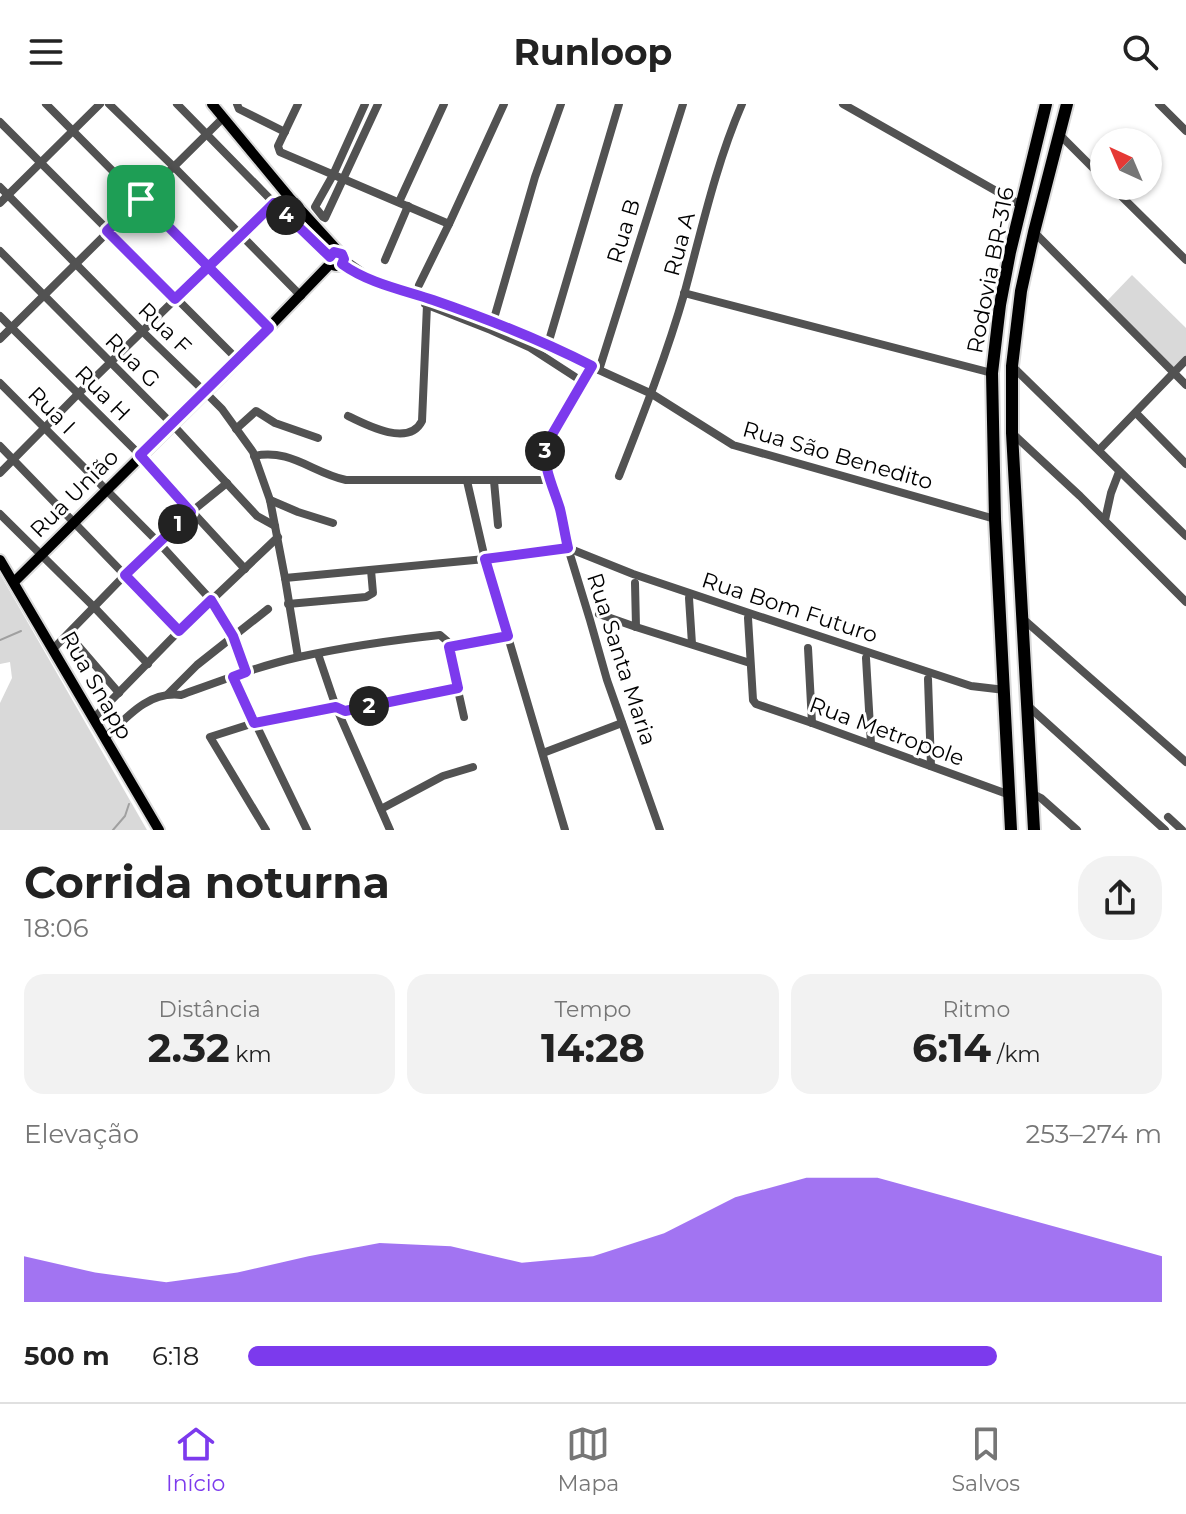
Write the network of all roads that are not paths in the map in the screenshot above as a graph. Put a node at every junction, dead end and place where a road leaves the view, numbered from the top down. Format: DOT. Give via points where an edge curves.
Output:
graph roads {
  1 [pos="46,104"];
  2 [pos="100,104"];
  3 [pos="109,104"];
  4 [pos="177,104"];
  5 [pos="212,104"];
  6 [pos="298,104"];
  7 [pos="365,104"];
  8 [pos="378,104"];
  9 [pos="444,104"];
  10 [pos="504,104"];
  11 [pos="561,104"];
  12 [pos="619,104"];
  13 [pos="683,104"];
  14 [pos="742,104"];
  15 [pos="843,104"];
  16 [pos="1046,104"];
  17 [pos="1064,104"];
  18 [pos="1159,104"];
  19 [pos="238,106"];
  20 [pos="223,118"];
  21 [pos="0,122"];
  22 [pos="1184,123"];
  23 [pos="73,132"];
  24 [pos="285,132"];
  25 [pos="207,134"];
  26 [pos="1059,134"];
  27 [pos="42,163"];
  28 [pos="1090,165"];
  29 [pos="174,167"];
  30 [pos="333,175"];
  31 [pos="343,179"];
  32 [pos="0,187"];
  33 [pos="8,195"];
  34 [pos="141,199"];
  35 [pos="1125,200"];
  36 [pos="0,203"];
  37 [pos="274,203"];
  38 [pos="404,204"];
  39 [pos="1021,205"];
  40 [pos="449,224"];
  41 [pos="107,231"];
  42 [pos="1034,232"];
  43 [pos="242,235"];
  44 [pos="0,251"];
  45 [pos="337,259"];
  46 [pos="385,260"];
  47 [pos="1186,260"];
  48 [pos="76,264"];
  49 [pos="209,267"];
  50 [pos="419,285"];
  51 [pos="684,293"];
  52 [pos="43,296"];
  53 [pos="301,296"];
  54 [pos="415,296"];
  55 [pos="175,299"];
  56 [pos="427,305"];
  57 [pos="0,316"];
  58 [pos="493,322"];
  59 [pos="12,328"];
  60 [pos="269,328"];
  61 [pos="142,331"];
  62 [pos="0,339"];
  63 [pos="548,344"];
  64 [pos="238,360"];
  65 [pos="1186,360"];
  66 [pos="110,363"];
  67 [pos="1012,366"];
  68 [pos="595,368"];
  69 [pos="1173,372"];
  70 [pos="992,373"];
  71 [pos="583,382"];
  72 [pos="0,383"];
  73 [pos="1186,385"];
  74 [pos="205,392"];
  75 [pos="78,394"];
  76 [pos="652,394"];
  77 [pos="1136,413"];
  78 [pos="348,416"];
  79 [pos="172,424"];
  80 [pos="45,428"];
  81 [pos="236,429"];
  82 [pos="1012,433"];
  83 [pos="318,438"];
  84 [pos="0,446"];
  85 [pos="1099,450"];
  86 [pos="140,455"];
  87 [pos="254,456"];
  88 [pos="13,460"];
  89 [pos="1186,464"];
  90 [pos="1119,472"];
  91 [pos="0,473"];
  92 [pos="619,476"];
  93 [pos="550,480"];
  94 [pos="467,481"];
  95 [pos="494,481"];
  96 [pos="227,483"];
  97 [pos="106,489"];
  98 [pos="270,500"];
  99 [pos="191,512"];
  100 [pos="0,514"];
  101 [pos="995,519"];
  102 [pos="1105,520"];
  103 [pos="74,522"];
  104 [pos="333,523"];
  105 [pos="498,525"];
  106 [pos="275,526"];
  107 [pos="1186,536"];
  108 [pos="278,537"];
  109 [pos="159,543"];
  110 [pos="568,548"];
  111 [pos="41,554"];
  112 [pos="485,559"];
  113 [pos="0,560"];
  114 [pos="245,569"];
  115 [pos="371,570"];
  116 [pos="125,575"];
  117 [pos="285,578"];
  118 [pos="14,582"];
  119 [pos="635,583"];
  120 [pos="1186,589"];
  121 [pos="689,598"];
  122 [pos="211,600"];
  123 [pos="1184,601"];
  124 [pos="288,604"];
  125 [pos="94,607"];
  126 [pos="268,609"];
  127 [pos="599,614"];
  128 [pos="748,618"];
  129 [pos="1022,618"];
  130 [pos="636,627"];
  131 [pos="179,631"];
  132 [pos="69,635"];
  133 [pos="233,636"];
  134 [pos="508,636"];
  135 [pos="448,644"];
  136 [pos="692,644"];
  137 [pos="808,648"];
  138 [pos="53,649"];
  139 [pos="318,654"];
  140 [pos="298,657"];
  141 [pos="866,658"];
  142 [pos="750,663"];
  143 [pos="148,664"];
  144 [pos="246,672"];
  145 [pos="233,677"];
  146 [pos="928,679"];
  147 [pos="458,688"];
  148 [pos="1005,690"];
  149 [pos="119,693"];
  150 [pos="167,695"];
  151 [pos="1026,705"];
  152 [pos="336,707"];
  153 [pos="464,717"];
  154 [pos="93,719"];
  155 [pos="254,723"];
  156 [pos="622,723"];
  157 [pos="812,723"];
  158 [pos="1007,732"];
  159 [pos="105,738"];
  160 [pos="871,744"];
  161 [pos="543,753"];
  162 [pos="1186,762"];
  163 [pos="931,766"];
  164 [pos="473,767"];
  165 [pos="1031,793"];
  166 [pos="1010,795"];
  167 [pos="381,809"];
  168 [pos="1168,817"];
  169 [pos="159,830"];
  170 [pos="266,830"];
  171 [pos="307,830"];
  172 [pos="390,830"];
  173 [pos="565,830"];
  174 [pos="660,830"];
  175 [pos="1011,830"];
  176 [pos="1019,830"];
  177 [pos="1034,830"];
  178 [pos="1077,830"];
  179 [pos="1165,830"];
  180 [pos="1182,830"];
  1 -- 23 [label="street"];
  2 -- 23 [label="street"];
  3 -- 29 [label="street"];
  4 -- 25 [label="street"];
  5 -- 20 [label="main road"];
  6 -- 24 [label="street"];
  7 -- 30 [label="street"];
  8 -- 31 [label="street"];
  9 -- 38 [label="street"];
  10 -- 40 [label="street"];
  11 -- 58 [label="street"];
  12 -- 63 [label="street"];
  13 -- 68 [label="street, Rua B"];
  14 -- 51 [label="street, Rua A"];
  15 -- 39 [label="street"];
  16 -- 39 [label="highway, Rodovia BR-316"];
  17 -- 26 [label="highway, Rodovia BR-316"];
  18 -- 22 [label="street"];
  19 -- 24 [label="street"];
  20 -- 25 [label="street"];
  20 -- 45 [label="main road"];
  21 -- 27 [label="street"];
  23 -- 27 [label="street"];
  23 -- 34 [label="street"];
  24 -- 30 [label="street" via="280,152"];
  25 -- 29 [label="street"];
  25 -- 37 [label="street"];
  26 -- 28 [label="street"];
  26 -- 42 [label="highway, Rodovia BR-316"];
  27 -- 33 [label="street"];
  27 -- 41 [label="street"];
  29 -- 34 [label="street"];
  29 -- 43 [label="street"];
  30 -- 31 [label="street"];
  30 -- 31 [label="street" via="315,207 325,218"];
  31 -- 38 [label="street"];
  32 -- 33 [label="street, Rua F"];
  33 -- 36 [label="street"];
  33 -- 48 [label="street, Rua F"];
  34 -- 41 [label="street"];
  34 -- 49 [label="street"];
  35 -- 47 [label="street"];
  37 -- 43 [label="street"];
  37 -- 45 [label="street"];
  38 -- 40 [label="street"];
  38 -- 46 [label="street"];
  39 -- 70 [label="highway, Rodovia BR-316"];
  40 -- 50 [label="street"];
  41 -- 48 [label="street"];
  41 -- 55 [label="street"];
  42 -- 67 [label="highway, Rodovia BR-316"];
  42 -- 69 [label="street"];
  43 -- 49 [label="street"];
  43 -- 53 [label="street"];
  44 -- 52 [label="street, Rua G"];
  45 -- 53 [label="main road, Rua União"];
  45 -- 54 [label="street, Rua São Benedito" via="352,271"];
  48 -- 52 [label="street"];
  48 -- 61 [label="street, Rua F"];
  49 -- 55 [label="street"];
  49 -- 60 [label="street"];
  51 -- 70 [label="street"];
  51 -- 76 [label="street, Rua A"];
  52 -- 59 [label="street"];
  52 -- 66 [label="street, Rua G"];
  53 -- 60 [label="main road, Rua União"];
  54 -- 56 [label="street, Rua São Benedito"];
  54 -- 58 [label="street, Rua São Benedito"];
  55 -- 61 [label="street"];
  55 -- 64 [label="street"];
  56 -- 71 [label="street, Rua São Benedito" via="529,347"];
  56 -- 78 [label="street" via="418,430 381,432"];
  57 -- 59 [label="street, Rua H"];
  58 -- 63 [label="street, Rua São Benedito"];
  59 -- 62 [label="street"];
  59 -- 75 [label="street, Rua H"];
  60 -- 64 [label="main road, Rua União"];
  61 -- 66 [label="street"];
  61 -- 74 [label="street, Rua F"];
  63 -- 68 [label="street, Rua São Benedito"];
  64 -- 74 [label="main road, Rua União"];
  65 -- 69 [label="street"];
  66 -- 75 [label="street"];
  66 -- 79 [label="street, Rua G"];
  67 -- 82 [label="highway, Rodovia BR-316"];
  67 -- 85 [label="street"];
  68 -- 71 [label="street, Rua Santa Maria"];
  68 -- 76 [label="street, Rua São Benedito"];
  69 -- 73 [label="street"];
  69 -- 77 [label="street"];
  70 -- 101 [label="highway, Rodovia BR-316"];
  71 -- 93 [label="street, Rua Santa Maria" via="546,445"];
  72 -- 80 [label="street, Rua I"];
  74 -- 79 [label="main road, Rua União"];
  74 -- 81 [label="street, Rua F"];
  75 -- 80 [label="street"];
  75 -- 86 [label="street, Rua H"];
  76 -- 92 [label="street, Rua A"];
  76 -- 101 [label="street, Rua São Benedito" via="742,448"];
  77 -- 85 [label="street"];
  77 -- 89 [label="street"];
  79 -- 86 [label="main road, Rua União"];
  79 -- 96 [label="street, Rua G"];
  80 -- 88 [label="street"];
  80 -- 97 [label="street, Rua I"];
  81 -- 83 [label="street" via="256,411"];
  81 -- 87 [label="street, Rua F"];
  82 -- 102 [label="street"];
  82 -- 129 [label="highway, Rodovia BR-316"];
  84 -- 88 [label="street"];
  85 -- 90 [label="street"];
  86 -- 97 [label="main road, Rua União"];
  86 -- 99 [label="street, Rua H"];
  87 -- 94 [label="street" via="285,456 346,480"];
  87 -- 98 [label="street, Rua F"];
  88 -- 91 [label="street"];
  88 -- 103 [label="street"];
  90 -- 102 [label="street"];
  90 -- 107 [label="street"];
  93 -- 95 [label="street"];
  93 -- 110 [label="street, Rua Santa Maria"];
  94 -- 95 [label="street"];
  94 -- 112 [label="street"];
  95 -- 105 [label="street"];
  96 -- 99 [label="street"];
  96 -- 106 [label="street, Rua G" via="257,516"];
  97 -- 103 [label="main road, Rua União"];
  97 -- 109 [label="street, Rua I"];
  98 -- 104 [label="street"];
  98 -- 106 [label="street, Rua F"];
  99 -- 109 [label="street"];
  99 -- 114 [label="street, Rua H"];
  100 -- 111 [label="street"];
  101 -- 148 [label="highway, Rodovia BR-316"];
  102 -- 123 [label="street"];
  103 -- 111 [label="main road, Rua União"];
  103 -- 116 [label="street"];
  106 -- 108 [label="street, Rua F"];
  108 -- 114 [label="street"];
  108 -- 117 [label="street, Rua F"];
  109 -- 116 [label="street"];
  109 -- 122 [label="street, Rua I"];
  110 -- 112 [label="street"];
  110 -- 148 [label="street, Rua Bom Futuro" via="971,686"];
  110 -- 156 [label="street, Rua Santa Maria"];
  111 -- 118 [label="main road, Rua União"];
  111 -- 125 [label="street"];
  112 -- 115 [label="street"];
  112 -- 134 [label="street"];
  113 -- 118 [label="main road, Rua Snapp"];
  114 -- 122 [label="street"];
  115 -- 117 [label="street"];
  115 -- 124 [label="street" via="373,593 366,597"];
  116 -- 125 [label="street"];
  116 -- 131 [label="street"];
  117 -- 124 [label="street, Rua F"];
  118 -- 138 [label="main road, Rua Snapp"];
  119 -- 130 [label="street"];
  120 -- 123 [label="street"];
  121 -- 136 [label="street"];
  122 -- 131 [label="street"];
  122 -- 133 [label="street, Rua I"];
  124 -- 140 [label="street, Rua F"];
  125 -- 132 [label="street"];
  125 -- 143 [label="street"];
  126 -- 133 [label="street"];
  127 -- 130 [label="street"];
  128 -- 142 [label="street"];
  129 -- 151 [label="highway, Rodovia BR-316"];
  129 -- 162 [label="street"];
  130 -- 136 [label="street"];
  131 -- 143 [label="street"];
  132 -- 138 [label="street"];
  132 -- 149 [label="street"];
  133 -- 144 [label="street, Rua I"];
  133 -- 150 [label="street"];
  134 -- 135 [label="street"];
  134 -- 161 [label="street"];
  135 -- 139 [label="street" via="440,635"];
  135 -- 147 [label="street"];
  136 -- 142 [label="street"];
  137 -- 157 [label="street"];
  138 -- 154 [label="main road, Rua Snapp"];
  139 -- 140 [label="street"];
  139 -- 152 [label="street"];
  140 -- 144 [label="street"];
  141 -- 160 [label="street"];
  142 -- 157 [label="street, Rua Metropole" via="756,704"];
  143 -- 149 [label="street"];
  144 -- 145 [label="street"];
  145 -- 150 [label="street"];
  145 -- 155 [label="street"];
  146 -- 163 [label="street"];
  147 -- 152 [label="street" via="345,711"];
  147 -- 153 [label="street"];
  148 -- 158 [label="highway, Rodovia BR-316"];
  149 -- 154 [label="street"];
  150 -- 159 [label="street" via="145,701"];
  151 -- 165 [label="highway, Rodovia BR-316"];
  151 -- 179 [label="street"];
  152 -- 155 [label="street"];
  152 -- 167 [label="street"];
  154 -- 159 [label="main road, Rua Snapp"];
  155 -- 170 [label="street" via="210,737"];
  155 -- 171 [label="street"];
  156 -- 161 [label="street"];
  156 -- 174 [label="street, Rua Santa Maria"];
  157 -- 160 [label="street, Rua Metropole"];
  158 -- 166 [label="highway"];
  158 -- 176 [label="highway" via="1013,748"];
  159 -- 169 [label="main road, Rua Snapp"];
  160 -- 163 [label="street, Rua Metropole"];
  161 -- 173 [label="street"];
  163 -- 166 [label="street, Rua Metropole"];
  164 -- 167 [label="street" via="443,776"];
  165 -- 177 [label="highway, Rodovia BR-316"];
  165 -- 178 [label="street"];
  166 -- 175 [label="highway"];
  167 -- 172 [label="street"];
  168 -- 180 [label="street"];
}
